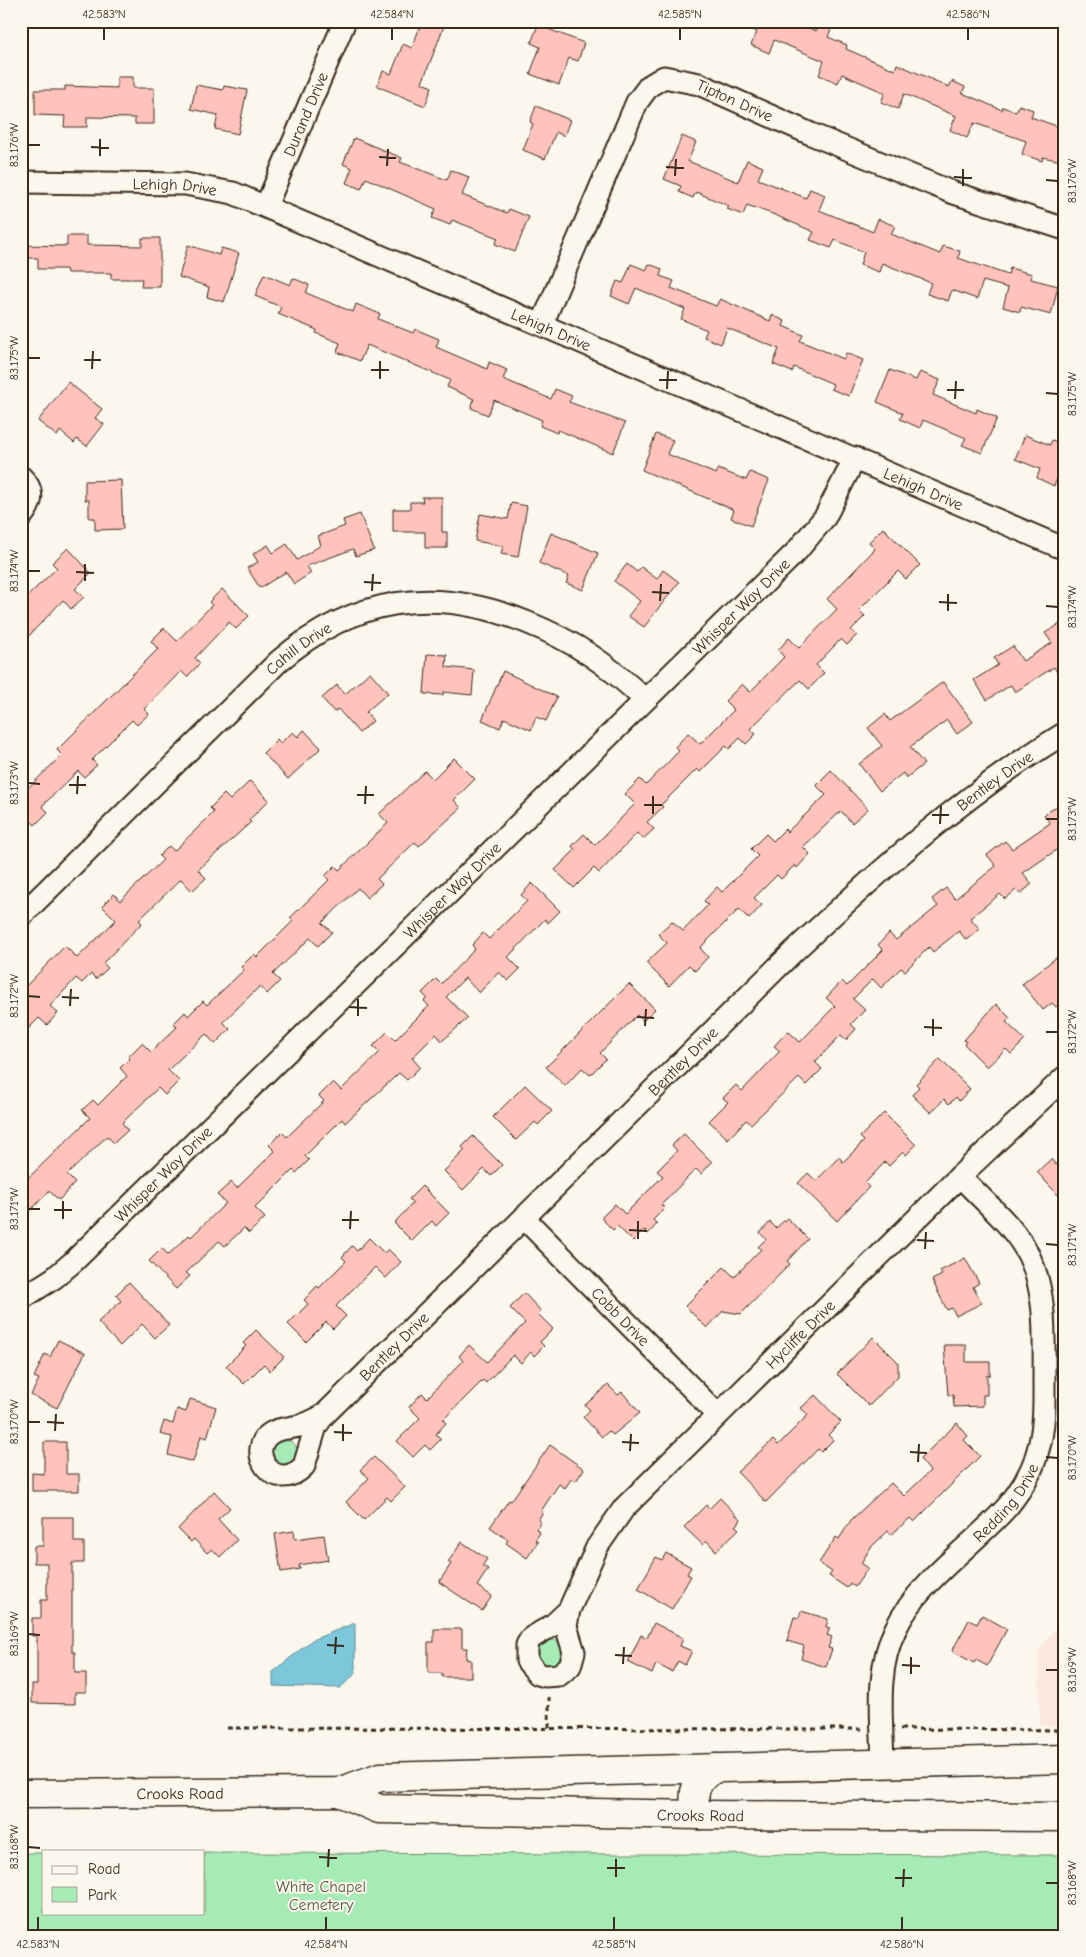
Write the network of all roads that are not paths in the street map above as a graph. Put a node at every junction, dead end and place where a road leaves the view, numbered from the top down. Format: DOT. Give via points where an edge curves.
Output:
graph roads {
  1 [pos="346,21"];
  2 [pos="21,182"];
  3 [pos="266,206"];
  4 [pos="1065,229"];
  5 [pos="542,324"];
  6 [pos="855,458"];
  7 [pos="21,477"];
  8 [pos="21,517"];
  9 [pos="1065,549"];
  10 [pos="645,700"];
  11 [pos="1065,733"];
  12 [pos="21,916"];
  13 [pos="1064,1079"];
  14 [pos="960,1176"];
  15 [pos="524,1218"];
  16 [pos="21,1299"];
  17 [pos="324,1415"];
  18 [pos="718,1415"];
  19 [pos="569,1610"];
  20 [pos="1065,1759"];
  21 [pos="883,1763"];
  22 [pos="716,1768"];
  23 [pos="339,1792"];
  24 [pos="21,1794"];
  25 [pos="699,1815"];
  26 [pos="1062,1815"];
  1 -- 3 [label="street, Durand Drive"];
  2 -- 3 [label="street, Lehigh Drive" via="185,184 233,193"];
  3 -- 5 [label="street, Lehigh Drive"];
  4 -- 5 [label="street, Tipton Drive" via="951,192 699,84 664,77 649,86 637,102"];
  5 -- 6 [label="street, Lehigh Drive"];
  6 -- 9 [label="street, Lehigh Drive"];
  6 -- 10 [label="street, Whisper Way Drive" via="836,499 811,536"];
  7 -- 8 [label="street" via="28,484 31,498"];
  10 -- 12 [label="street, Cahill Drive" via="616,672 578,646 507,614 452,601 424,600 366,610 317,632 279,661"];
  10 -- 16 [label="street, Whisper Way Drive" via="73,1262"];
  11 -- 15 [label="street, Bentley Drive" via="924,834 861,888"];
  13 -- 14 [label="street, Hycliffe Drive"];
  14 -- 18 [label="street, Hycliffe Drive"];
  14 -- 21 [label="street, Redding Drive" via="1022,1244 1040,1288 1044,1331 1041,1437 1031,1470 1021,1489 915,1600 895,1629 882,1678"];
  15 -- 17 [label="street, Bentley Drive"];
  15 -- 18 [label="street, Cobb Drive"];
  18 -- 19 [label="street, Hycliffe Drive" via="638,1493 608,1528"];
  20 -- 21 [label="main road, Crooks Road"];
  21 -- 22 [label="main road, Crooks Road"];
  22 -- 23 [label="main road, Crooks Road" via="380,1777"];
  22 -- 25 [label="main road" via="700,1778 696,1785 694,1800"];
  23 -- 24 [label="main road, Crooks Road"];
  23 -- 25 [label="main road, Crooks Road" via="380,1809"];
  25 -- 26 [label="main road, Crooks Road"];
}
